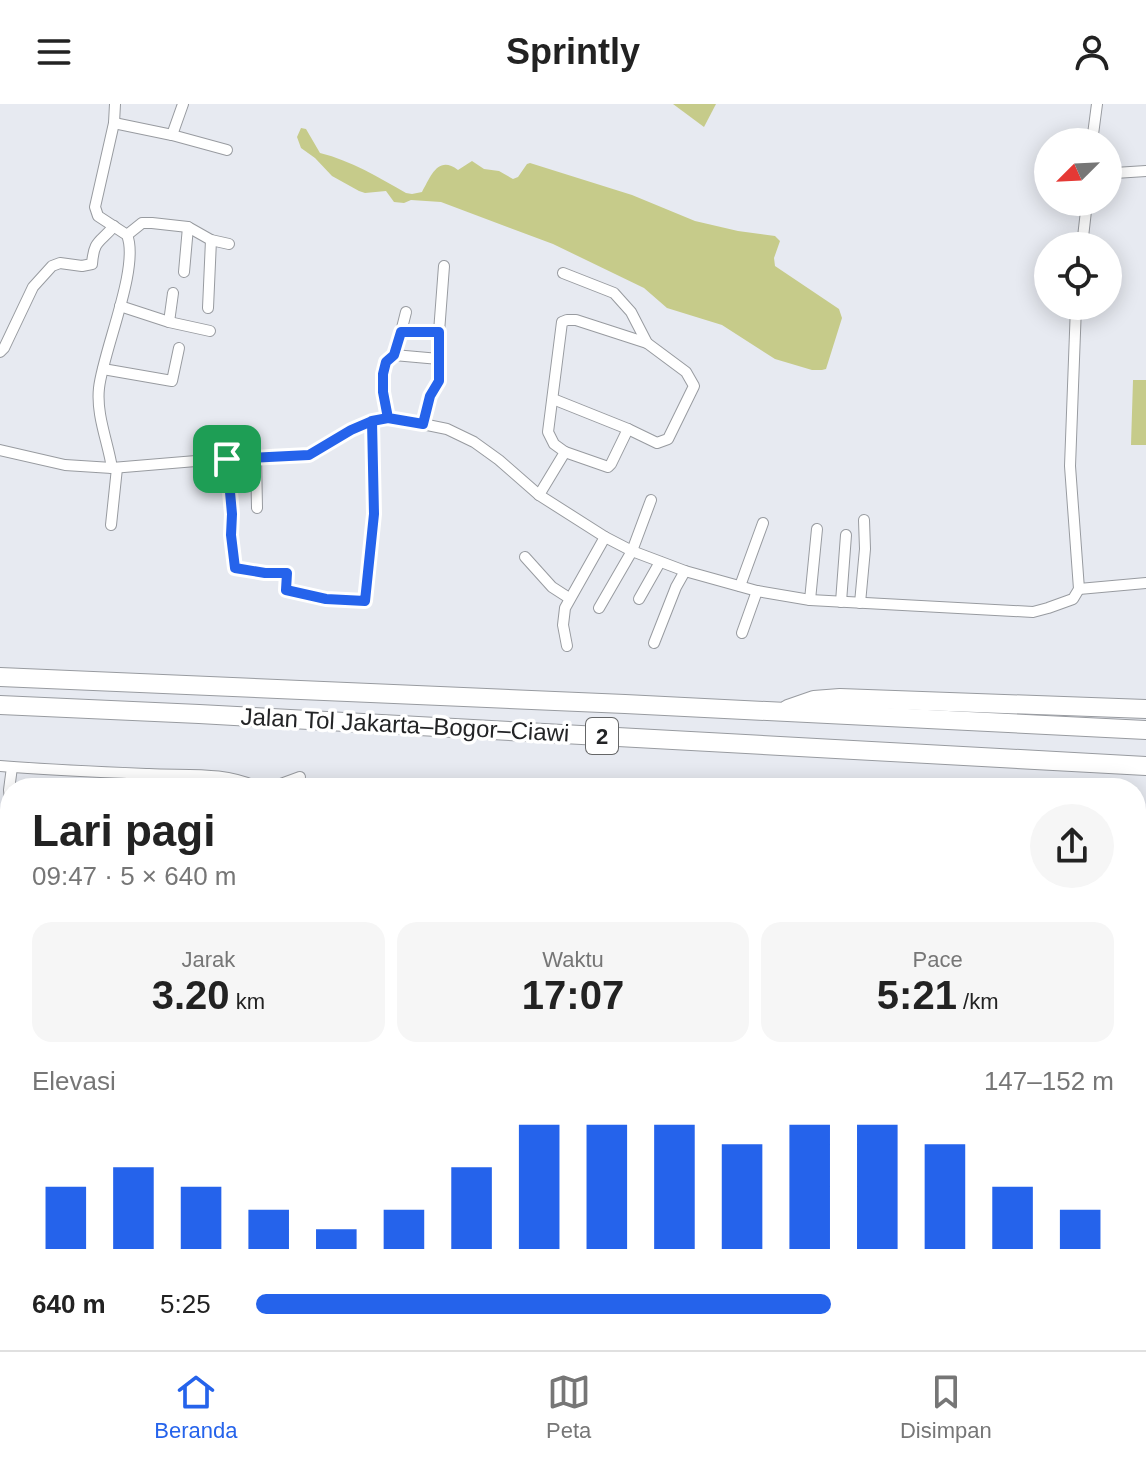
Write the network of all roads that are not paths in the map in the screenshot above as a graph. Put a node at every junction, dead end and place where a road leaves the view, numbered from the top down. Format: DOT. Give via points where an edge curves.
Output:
graph roads {
  1 [pos="115,104"];
  2 [pos="183,104"];
  3 [pos="1097,104"];
  4 [pos="114,123"];
  5 [pos="1094,128"];
  6 [pos="172,135"];
  7 [pos="227,150"];
  8 [pos="1146,171"];
  9 [pos="1122,173"];
  10 [pos="114,226"];
  11 [pos="188,227"];
  12 [pos="127,235"];
  13 [pos="211,240"];
  14 [pos="229,244"];
  15 [pos="444,266"];
  16 [pos="184,272"];
  17 [pos="563,273"];
  18 [pos="173,293"];
  19 [pos="120,306"];
  20 [pos="208,308"];
  21 [pos="406,312"];
  22 [pos="1075,320"];
  23 [pos="169,322"];
  24 [pos="210,331"];
  25 [pos="401,332"];
  26 [pos="439,332"];
  27 [pos="647,343"];
  28 [pos="179,348"];
  29 [pos="0,352"];
  30 [pos="394,355"];
  31 [pos="439,359"];
  32 [pos="103,369"];
  33 [pos="553,399"];
  34 [pos="388,418"];
  35 [pos="372,421"];
  36 [pos="423,424"];
  37 [pos="628,429"];
  38 [pos="0,450"];
  39 [pos="565,452"];
  40 [pos="256,456"];
  41 [pos="227,459"];
  42 [pos="114,468"];
  43 [pos="539,495"];
  44 [pos="651,500"];
  45 [pos="257,508"];
  46 [pos="864,520"];
  47 [pos="763,523"];
  48 [pos="111,525"];
  49 [pos="817,529"];
  50 [pos="846,535"];
  51 [pos="605,537"];
  52 [pos="632,551"];
  53 [pos="525,557"];
  54 [pos="660,562"];
  55 [pos="685,571"];
  56 [pos="1146,583"];
  57 [pos="740,586"];
  58 [pos="1079,589"];
  59 [pos="757,591"];
  60 [pos="569,598"];
  61 [pos="639,599"];
  62 [pos="810,600"];
  63 [pos="841,602"];
  64 [pos="860,603"];
  65 [pos="599,608"];
  66 [pos="742,633"];
  67 [pos="654,643"];
  68 [pos="567,646"];
  69 [pos="0,677"];
  70 [pos="0,705"];
  71 [pos="1146,709"];
  72 [pos="782,712"];
  73 [pos="1146,730"];
  74 [pos="1146,766"];
  75 [pos="6,767"];
  76 [pos="230,778"];
  77 [pos="1136,1350"];
  78 [pos="1146,1350"];
  1 -- 4 [label="street"];
  2 -- 6 [label="street"];
  3 -- 5 [label="street"];
  4 -- 6 [label="street"];
  4 -- 10 [label="street" via="95,207 98,216"];
  6 -- 7 [label="street"];
  8 -- 9 [label="street"];
  10 -- 12 [label="street"];
  10 -- 29 [label="street" via="93,249 92,264 52,266 33,287"];
  11 -- 12 [label="street" via="146,223"];
  11 -- 13 [label="street"];
  11 -- 16 [label="street"];
  12 -- 19 [label="street" via="130,256"];
  13 -- 14 [label="street"];
  13 -- 20 [label="street"];
  15 -- 26 [label="street"];
  17 -- 27 [label="street" via="614,293"];
  18 -- 23 [label="street"];
  19 -- 23 [label="street"];
  19 -- 32 [label="street"];
  21 -- 25 [label="street"];
  22 -- 58 [label="street" via="1070,466"];
  23 -- 24 [label="street"];
  25 -- 26 [label="street"];
  25 -- 30 [label="street"];
  26 -- 31 [label="street"];
  27 -- 33 [label="street" via="576,320 562,322"];
  27 -- 37 [label="street" via="686,372 694,386 668,439 657,443"];
  28 -- 32 [label="street" via="172,381"];
  30 -- 31 [label="street"];
  30 -- 34 [label="street" via="383,374"];
  31 -- 36 [label="street" via="439,381"];
  32 -- 42 [label="street" via="98,402"];
  33 -- 37 [label="street"];
  33 -- 39 [label="street" via="548,432"];
  34 -- 35 [label="street"];
  34 -- 36 [label="street"];
  35 -- 40 [label="street" via="309,455"];
  35 -- 41 [label="street" via="374,514 365,601 286,590 287,573 235,568"];
  36 -- 43 [label="street" via="474,442"];
  37 -- 39 [label="street" via="608,467"];
  38 -- 42 [label="street" via="65,465"];
  39 -- 43 [label="street"];
  40 -- 41 [label="street"];
  40 -- 45 [label="street"];
  41 -- 42 [label="street"];
  42 -- 48 [label="street"];
  43 -- 51 [label="street"];
  44 -- 52 [label="street"];
  46 -- 64 [label="street"];
  47 -- 57 [label="street"];
  49 -- 62 [label="street"];
  50 -- 63 [label="street"];
  51 -- 52 [label="street"];
  51 -- 60 [label="street"];
  52 -- 54 [label="street"];
  52 -- 65 [label="street"];
  53 -- 60 [label="street"];
  54 -- 55 [label="street"];
  54 -- 61 [label="street"];
  55 -- 57 [label="street"];
  55 -- 67 [label="street"];
  56 -- 58 [label="street"];
  57 -- 59 [label="street"];
  58 -- 64 [label="street" via="1073,599 1033,612"];
  59 -- 62 [label="street"];
  59 -- 66 [label="street"];
  60 -- 68 [label="street" via="563,625"];
  62 -- 63 [label="street"];
  63 -- 64 [label="street"];
  69 -- 72 [label="highway, Jalan Tol Jakarta–Bogor–Ciawi / 2"];
  70 -- 74 [label="highway, Jalan Tol Jakarta–Bogor–Ciawi / 2"];
  71 -- 72 [label="highway" via="827,698"];
  72 -- 73 [label="highway, Jalan Tol Jakarta–Bogor–Ciawi / 2"];
  75 -- 76 [label="street"];
  77 -- 78 [label="street"];
}
